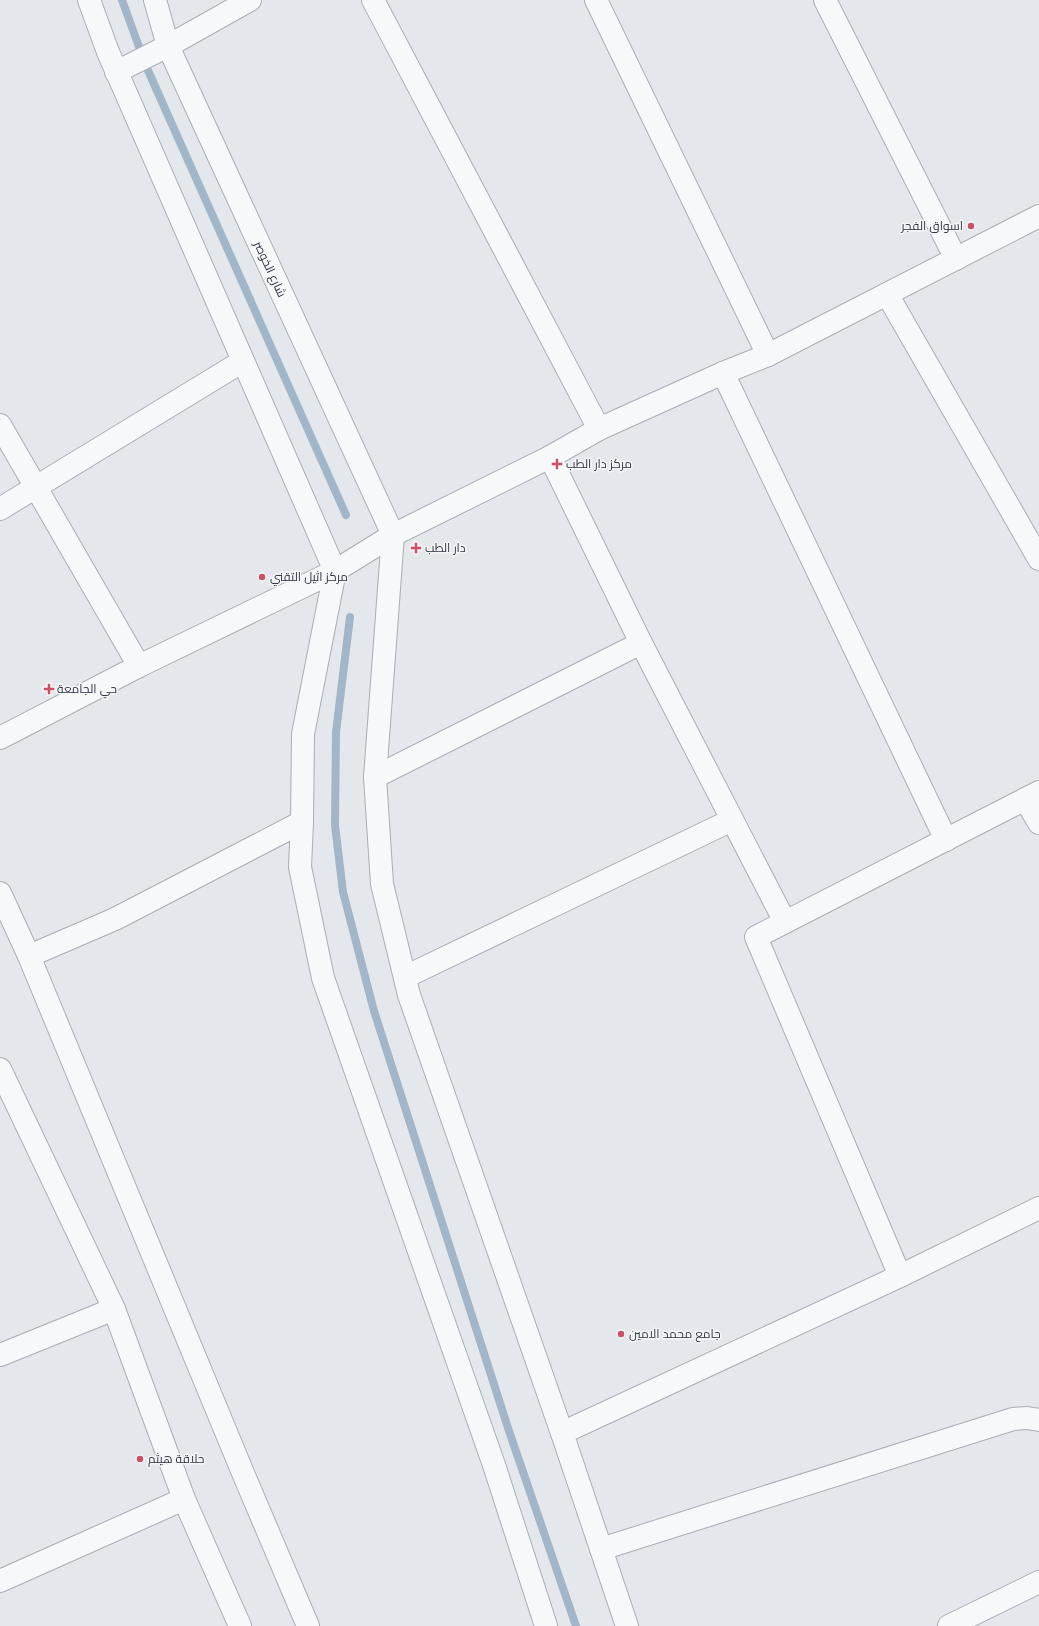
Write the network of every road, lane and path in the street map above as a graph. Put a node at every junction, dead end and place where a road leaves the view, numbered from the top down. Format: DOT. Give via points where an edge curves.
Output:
graph roads {
  1 [pos="89,0"];
  2 [pos="155,0"];
  3 [pos="250,0"];
  4 [pos="373,0"];
  5 [pos="596,0"];
  6 [pos="825,0"];
  7 [pos="168,46"];
  8 [pos="116,72"];
  9 [pos="1039,216"];
  10 [pos="956,259"];
  11 [pos="887,294"];
  12 [pos="768,355"];
  13 [pos="243,361"];
  14 [pos="723,373"];
  15 [pos="0,425"];
  16 [pos="599,429"];
  17 [pos="550,457"];
  18 [pos="36,488"];
  19 [pos="0,509"];
  20 [pos="393,535"];
  21 [pos="1039,558"];
  22 [pos="335,571"];
  23 [pos="641,643"];
  24 [pos="138,666"];
  25 [pos="0,738"];
  26 [pos="375,777"];
  27 [pos="1032,796"];
  28 [pos="732,820"];
  29 [pos="302,822"];
  30 [pos="1039,823"];
  31 [pos="946,840"];
  32 [pos="0,893"];
  33 [pos="785,922"];
  34 [pos="29,956"];
  35 [pos="405,977"];
  36 [pos="0,1069"];
  37 [pos="1039,1208"];
  38 [pos="900,1276"];
  39 [pos="114,1309"];
  40 [pos="0,1355"];
  41 [pos="1039,1420"];
  42 [pos="562,1433"];
  43 [pos="184,1499"];
  44 [pos="601,1549"];
  45 [pos="0,1581"];
  46 [pos="1039,1582"];
  47 [pos="240,1626"];
  48 [pos="308,1626"];
  49 [pos="546,1626"];
  50 [pos="627,1626"];
  51 [pos="949,1626"];
  1 -- 8 [label="street"];
  2 -- 7 [label="street, شارع الخوصر"];
  3 -- 7 [label="street"];
  4 -- 16 [label="street"];
  5 -- 12 [label="street"];
  6 -- 10 [label="street"];
  7 -- 8 [label="street"];
  7 -- 20 [label="street, شارع الخوصر"];
  8 -- 13 [label="street"];
  9 -- 10 [label="street"];
  10 -- 11 [label="street"];
  11 -- 12 [label="street"];
  11 -- 21 [label="street"];
  12 -- 14 [label="street"];
  13 -- 18 [label="street"];
  13 -- 22 [label="street"];
  14 -- 16 [label="street"];
  14 -- 31 [label="street"];
  15 -- 18 [label="street"];
  16 -- 17 [label="street"];
  17 -- 20 [label="street"];
  17 -- 23 [label="street"];
  18 -- 19 [label="street"];
  18 -- 24 [label="street"];
  20 -- 22 [label="street"];
  20 -- 26 [label="street"];
  22 -- 24 [label="street"];
  22 -- 29 [label="street" via="303,734"];
  23 -- 26 [label="street"];
  23 -- 28 [label="street"];
  24 -- 25 [label="street"];
  26 -- 35 [label="street" via="382,884"];
  27 -- 30 [label="street"];
  27 -- 31 [label="street"];
  28 -- 33 [label="street"];
  28 -- 35 [label="street"];
  29 -- 34 [label="street" via="115,919"];
  29 -- 49 [label="street" via="300,867 323,978 494,1465"];
  31 -- 33 [label="street"];
  32 -- 34 [label="street"];
  33 -- 38 [label="street" via="756,937"];
  34 -- 48 [label="street"];
  35 -- 42 [label="street" via="409,995"];
  36 -- 39 [label="street"];
  37 -- 38 [label="street"];
  38 -- 42 [label="street"];
  39 -- 40 [label="street"];
  39 -- 43 [label="street"];
  41 -- 44 [label="street" via="1013,1419"];
  42 -- 44 [label="street"];
  43 -- 45 [label="street"];
  43 -- 47 [label="street"];
  44 -- 50 [label="street"];
  46 -- 51 [label="street"];
}
